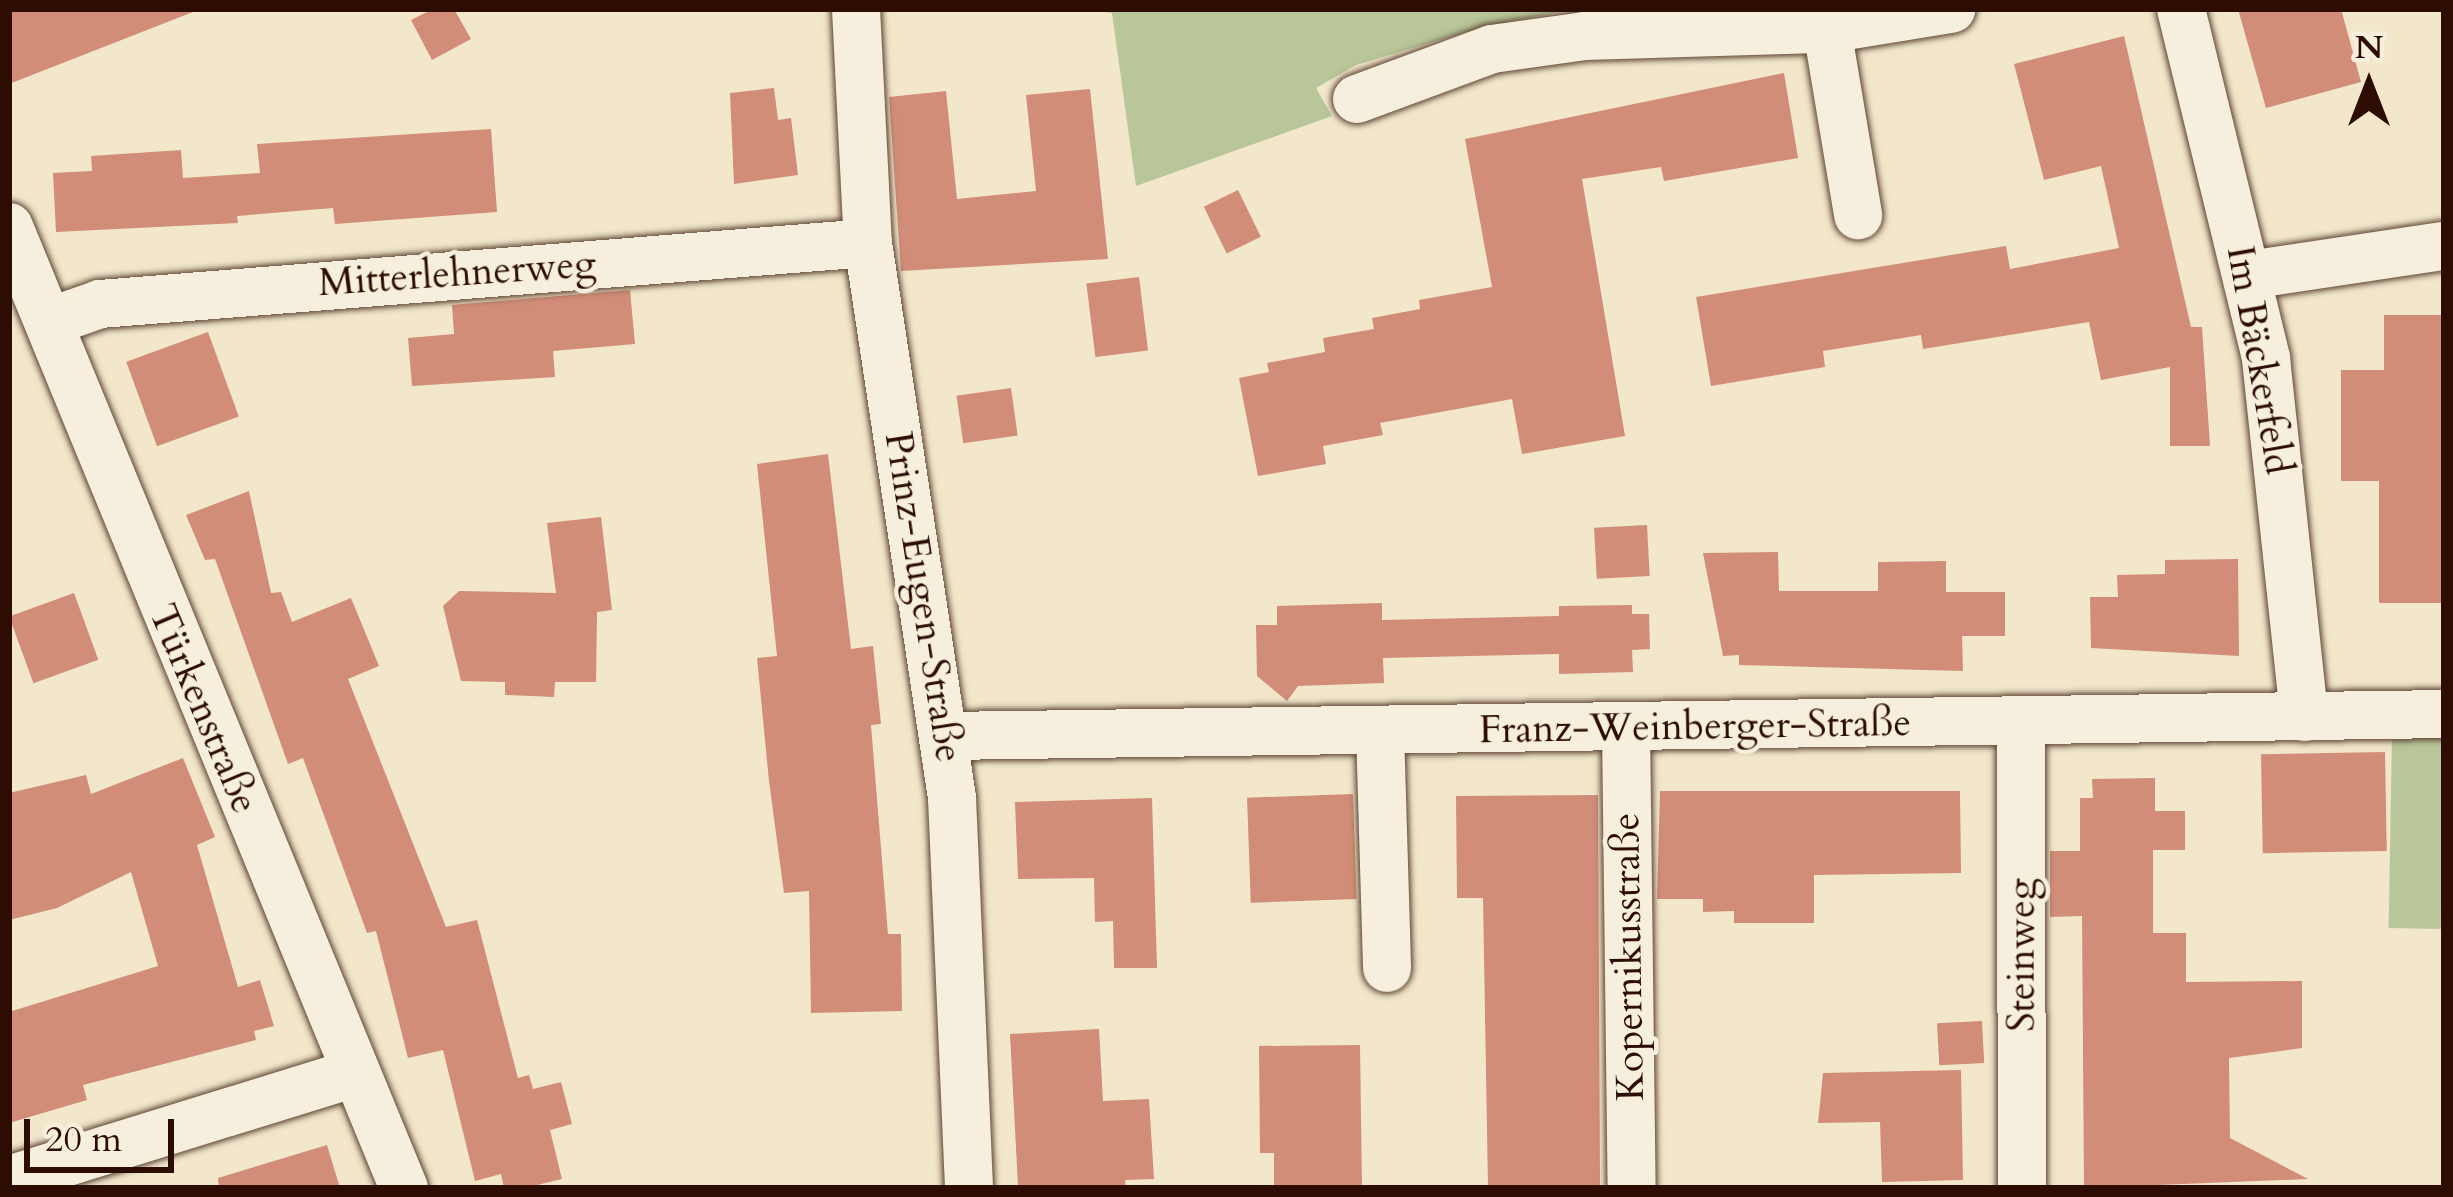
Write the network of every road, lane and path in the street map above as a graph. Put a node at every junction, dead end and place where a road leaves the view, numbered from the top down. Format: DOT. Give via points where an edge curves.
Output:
graph roads {
  1 [pos="856,9"];
  2 [pos="1951,9"];
  3 [pos="2181,9"];
  4 [pos="1800,22"];
  5 [pos="1357,99"];
  6 [pos="1858,215"];
  7 [pos="9,227"];
  8 [pos="868,243"];
  9 [pos="2444,246"];
  10 [pos="2249,274"];
  11 [pos="49,322"];
  12 [pos="2444,714"];
  13 [pos="2304,717"];
  14 [pos="2021,722"];
  15 [pos="1626,727"];
  16 [pos="1381,730"];
  17 [pos="946,736"];
  18 [pos="1387,968"];
  19 [pos="355,1073"];
  20 [pos="9,1180"];
  21 [pos="404,1188"];
  22 [pos="969,1188"];
  23 [pos="1632,1188"];
  24 [pos="2022,1188"];
  1 -- 8 [label="street, Prinz-Eugen-Straße"];
  2 -- 4 [label="street"];
  3 -- 10 [label="street, Im Bäckerfeld"];
  4 -- 5 [label="street" via="1492,49"];
  4 -- 6 [label="street"];
  7 -- 11 [label="street, Türkenstraße"];
  8 -- 11 [label="street, Mitterlehnerweg" via="100,304"];
  8 -- 17 [label="street, Prinz-Eugen-Straße"];
  9 -- 10 [label="street"];
  10 -- 13 [label="street, Im Bäckerfeld" via="2279,453"];
  11 -- 19 [label="street, Türkenstraße"];
  12 -- 13 [label="street, Franz-Weinberger-Straße"];
  13 -- 14 [label="street, Franz-Weinberger-Straße"];
  14 -- 15 [label="street, Franz-Weinberger-Straße"];
  14 -- 24 [label="street, Steinweg"];
  15 -- 16 [label="street, Franz-Weinberger-Straße"];
  15 -- 23 [label="street, Kopernikusstraße"];
  16 -- 17 [label="street, Franz-Weinberger-Straße"];
  16 -- 18 [label="street"];
  17 -- 22 [label="street, Prinz-Eugen-Straße"];
  19 -- 20 [label="street"];
  19 -- 21 [label="street, Türkenstraße"];
}
